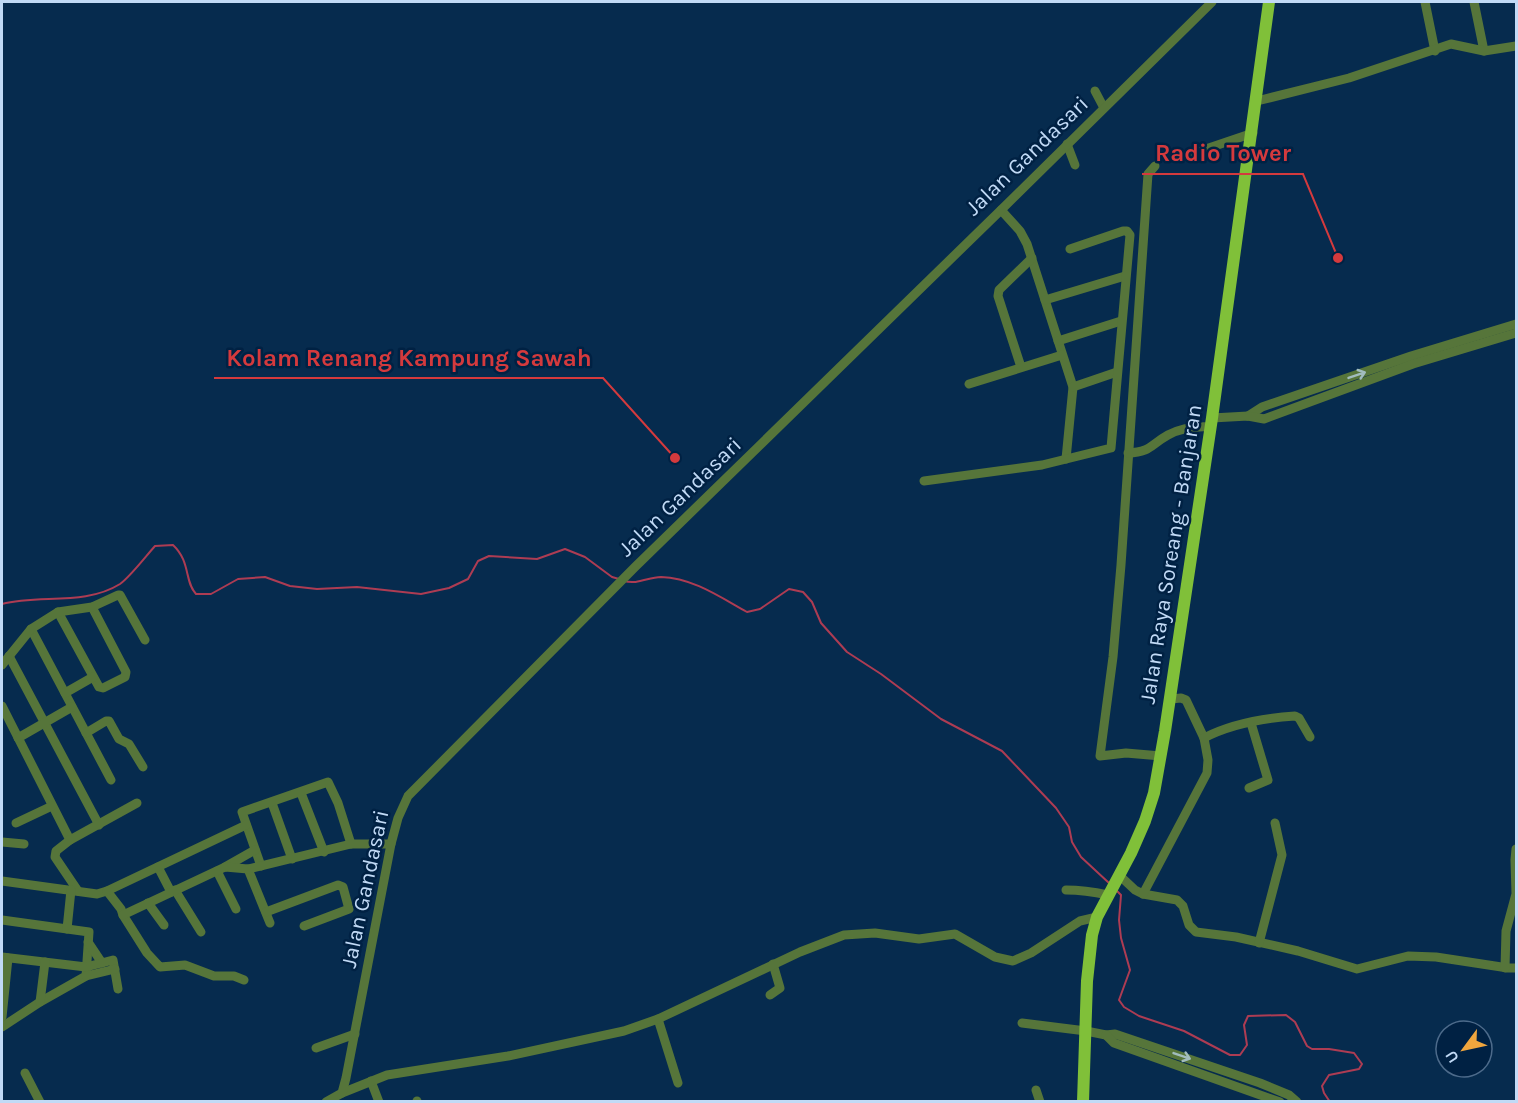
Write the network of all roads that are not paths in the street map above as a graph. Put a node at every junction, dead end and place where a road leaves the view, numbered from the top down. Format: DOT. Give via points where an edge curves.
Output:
graph roads {
  1 [pos="1212,2"];
  2 [pos="1425,2"];
  3 [pos="1474,2"];
  4 [pos="1268,3"];
  5 [pos="1516,46"];
  6 [pos="1435,51"];
  7 [pos="1484,51"];
  8 [pos="1095,91"];
  9 [pos="1257,101"];
  10 [pos="1104,108"];
  11 [pos="1253,133"];
  12 [pos="1067,144"];
  13 [pos="1191,154"];
  14 [pos="1075,165"];
  15 [pos="1155,166"];
  16 [pos="1001,210"];
  17 [pos="1070,249"];
  18 [pos="1032,258"];
  19 [pos="1125,276"];
  20 [pos="1045,300"];
  21 [pos="1121,321"];
  22 [pos="1512,330"];
  23 [pos="1058,341"];
  24 [pos="1062,355"];
  25 [pos="1021,368"];
  26 [pos="1117,372"];
  27 [pos="969,384"];
  28 [pos="1073,387"];
  29 [pos="1212,423"];
  30 [pos="1128,453"];
  31 [pos="1066,459"];
  32 [pos="924,481"];
  33 [pos="92,607"];
  34 [pos="58,612"];
  35 [pos="31,629"];
  36 [pos="145,640"];
  37 [pos="9,656"];
  38 [pos="2,665"];
  39 [pos="93,677"];
  40 [pos="65,693"];
  41 [pos="1171,699"];
  42 [pos="2,706"];
  43 [pos="72,707"];
  44 [pos="45,723"];
  45 [pos="1251,723"];
  46 [pos="86,733"];
  47 [pos="18,738"];
  48 [pos="1204,738"];
  49 [pos="1310,738"];
  50 [pos="1161,756"];
  51 [pos="143,767"];
  52 [pos="111,780"];
  53 [pos="1248,788"];
  54 [pos="301,793"];
  55 [pos="137,803"];
  56 [pos="272,803"];
  57 [pos="52,806"];
  58 [pos="16,823"];
  59 [pos="1275,823"];
  60 [pos="99,825"];
  61 [pos="246,825"];
  62 [pos="70,840"];
  63 [pos="2,842"];
  64 [pos="24,844"];
  65 [pos="351,844"];
  66 [pos="391,844"];
  67 [pos="1516,849"];
  68 [pos="255,850"];
  69 [pos="324,852"];
  70 [pos="292,859"];
  71 [pos="261,866"];
  72 [pos="158,867"];
  73 [pos="248,868"];
  74 [pos="221,869"];
  75 [pos="2,881"];
  76 [pos="1113,886"];
  77 [pos="74,890"];
  78 [pos="1066,890"];
  79 [pos="107,891"];
  80 [pos="173,891"];
  81 [pos="1143,894"];
  82 [pos="148,903"];
  83 [pos="236,909"];
  84 [pos="266,912"];
  85 [pos="123,915"];
  86 [pos="1097,917"];
  87 [pos="2,920"];
  88 [pos="270,923"];
  89 [pos="164,925"];
  90 [pos="304,926"];
  91 [pos="67,928"];
  92 [pos="201,932"];
  93 [pos="88,942"];
  94 [pos="1259,943"];
  95 [pos="5,958"];
  96 [pos="45,962"];
  97 [pos="102,963"];
  98 [pos="773,964"];
  99 [pos="1505,968"];
  100 [pos="1516,968"];
  101 [pos="115,969"];
  102 [pos="86,971"];
  103 [pos="244,980"];
  104 [pos="118,990"];
  105 [pos="770,995"];
  106 [pos="40,1002"];
  107 [pos="2,1017"];
  108 [pos="657,1019"];
  109 [pos="1022,1023"];
  110 [pos="2,1027"];
  111 [pos="1086,1031"];
  112 [pos="354,1034"];
  113 [pos="316,1048"];
  114 [pos="25,1073"];
  115 [pos="371,1081"];
  116 [pos="678,1083"];
  117 [pos="1258,1087"];
  118 [pos="1036,1090"];
  119 [pos="342,1093"];
  120 [pos="40,1101"];
  121 [pos="326,1101"];
  122 [pos="378,1101"];
  123 [pos="1040,1101"];
  124 [pos="1083,1101"];
  125 [pos="1280,1101"];
  126 [pos="1296,1101"];
  1 -- 10 [label="street, Jalan Gandasari"];
  2 -- 6 [label="street"];
  3 -- 7 [label="street"];
  4 -- 9 [label="main road, Jalan Raya Soreang - Banjaran"];
  5 -- 7 [label="street"];
  6 -- 7 [label="street" via="1457,44"];
  6 -- 9 [label="street"];
  8 -- 10 [label="street"];
  9 -- 11 [label="main road, Jalan Raya Soreang - Banjaran"];
  10 -- 12 [label="street, Jalan Gandasari"];
  11 -- 13 [label="street"];
  11 -- 29 [label="main road, Jalan Raya Soreang - Banjaran"];
  12 -- 14 [label="street"];
  12 -- 16 [label="street, Jalan Gandasari"];
  15 -- 30 [label="street" via="1148,174"];
  16 -- 18 [label="street" via="1020,231"];
  16 -- 66 [label="street, Jalan Gandasari" via="634,567 408,796"];
  17 -- 19 [label="street" via="1127,231 1130,235"];
  18 -- 20 [label="street"];
  18 -- 25 [label="street" via="999,290 998,296"];
  19 -- 20 [label="street"];
  19 -- 21 [label="street"];
  20 -- 23 [label="street"];
  21 -- 23 [label="street"];
  21 -- 26 [label="street"];
  22 -- 29 [label="street" via="1420,357 1264,419 1248,416"];
  23 -- 24 [label="street"];
  24 -- 25 [label="street"];
  24 -- 28 [label="street"];
  25 -- 27 [label="street"];
  26 -- 28 [label="street"];
  26 -- 31 [label="street" via="1111,448"];
  28 -- 31 [label="street"];
  29 -- 30 [label="street" via="1169,435 1150,449"];
  29 -- 41 [label="main road, Jalan Raya Soreang - Banjaran"];
  30 -- 50 [label="street" via="1113,657 1100,756"];
  31 -- 32 [label="street"];
  33 -- 34 [label="street"];
  33 -- 36 [label="street" via="120,595"];
  33 -- 39 [label="street" via="126,672 125,677 103,688"];
  34 -- 35 [label="street"];
  34 -- 39 [label="street"];
  35 -- 37 [label="street"];
  35 -- 40 [label="street"];
  37 -- 38 [label="street"];
  37 -- 44 [label="street"];
  39 -- 40 [label="street"];
  40 -- 43 [label="street"];
  41 -- 48 [label="street" via="1186,700"];
  41 -- 50 [label="main road, Jalan Raya Soreang - Banjaran"];
  42 -- 47 [label="street"];
  43 -- 44 [label="street"];
  43 -- 46 [label="street"];
  44 -- 47 [label="street"];
  44 -- 60 [label="street"];
  45 -- 48 [label="street"];
  45 -- 49 [label="street" via="1298,716"];
  45 -- 53 [label="street" via="1268,780"];
  46 -- 51 [label="street" via="109,721 118,739 129,744"];
  46 -- 52 [label="street"];
  47 -- 57 [label="street"];
  48 -- 81 [label="street" via="1207,773"];
  50 -- 76 [label="main road, Jalan Raya Soreang - Banjaran" via="1145,821"];
  54 -- 56 [label="street"];
  54 -- 65 [label="street" via="329,783"];
  54 -- 69 [label="street"];
  55 -- 60 [label="street"];
  56 -- 61 [label="street" via="243,810"];
  56 -- 70 [label="street"];
  57 -- 58 [label="street"];
  57 -- 62 [label="street"];
  59 -- 94 [label="street" via="1282,855"];
  60 -- 62 [label="street"];
  61 -- 68 [label="street"];
  61 -- 72 [label="street"];
  62 -- 77 [label="street" via="55,854"];
  63 -- 64 [label="street"];
  65 -- 66 [label="street"];
  65 -- 69 [label="street"];
  66 -- 112 [label="street, Jalan Gandasari"];
  67 -- 99 [label="street" via="1516,894 1506,931"];
  68 -- 71 [label="street"];
  68 -- 74 [label="street"];
  69 -- 70 [label="street"];
  70 -- 71 [label="street"];
  71 -- 73 [label="street"];
  72 -- 79 [label="street"];
  72 -- 80 [label="street"];
  73 -- 74 [label="street"];
  73 -- 84 [label="street"];
  74 -- 80 [label="street"];
  74 -- 83 [label="street"];
  75 -- 77 [label="street"];
  76 -- 78 [label="street" via="1086,893"];
  76 -- 81 [label="street"];
  76 -- 86 [label="main road, Jalan Raya Soreang - Banjaran"];
  77 -- 79 [label="street" via="97,894"];
  77 -- 91 [label="street"];
  79 -- 85 [label="street"];
  80 -- 82 [label="street"];
  80 -- 92 [label="street"];
  81 -- 94 [label="street" via="1177,900 1196,932"];
  82 -- 85 [label="street"];
  82 -- 89 [label="street"];
  84 -- 88 [label="street"];
  84 -- 90 [label="street" via="338,885 343,887 349,909"];
  85 -- 103 [label="street" via="160,967 185,965 214,976 237,976"];
  86 -- 98 [label="street" via="1083,920 1013,961 995,957 955,934 919,939 875,933 844,935"];
  86 -- 111 [label="main road, Jalan Raya Soreang - Banjaran" via="1088,959"];
  87 -- 91 [label="street"];
  91 -- 93 [label="street" via="88,930"];
  93 -- 97 [label="street"];
  93 -- 102 [label="street"];
  94 -- 99 [label="street" via="1357,969 1408,956"];
  95 -- 96 [label="street"];
  95 -- 107 [label="street"];
  96 -- 102 [label="street"];
  96 -- 106 [label="street"];
  97 -- 101 [label="street" via="113,960"];
  97 -- 102 [label="street"];
  98 -- 105 [label="street" via="780,988"];
  98 -- 108 [label="street"];
  99 -- 100 [label="street"];
  101 -- 102 [label="street"];
  101 -- 104 [label="street"];
  102 -- 106 [label="street"];
  106 -- 110 [label="street"];
  108 -- 115 [label="street" via="615,1034"];
  108 -- 116 [label="street"];
  109 -- 111 [label="street"];
  111 -- 117 [label="street" via="1115,1034 1156,1047"];
  111 -- 124 [label="main road, Jalan Raya Soreang - Banjaran"];
  112 -- 113 [label="street"];
  112 -- 119 [label="street, Jalan Gandasari"];
  114 -- 120 [label="street"];
  115 -- 119 [label="street"];
  115 -- 122 [label="street"];
  117 -- 125 [label="street"];
  117 -- 126 [label="street" via="1289,1095"];
  118 -- 123 [label="street"];
  119 -- 121 [label="street"];
}
